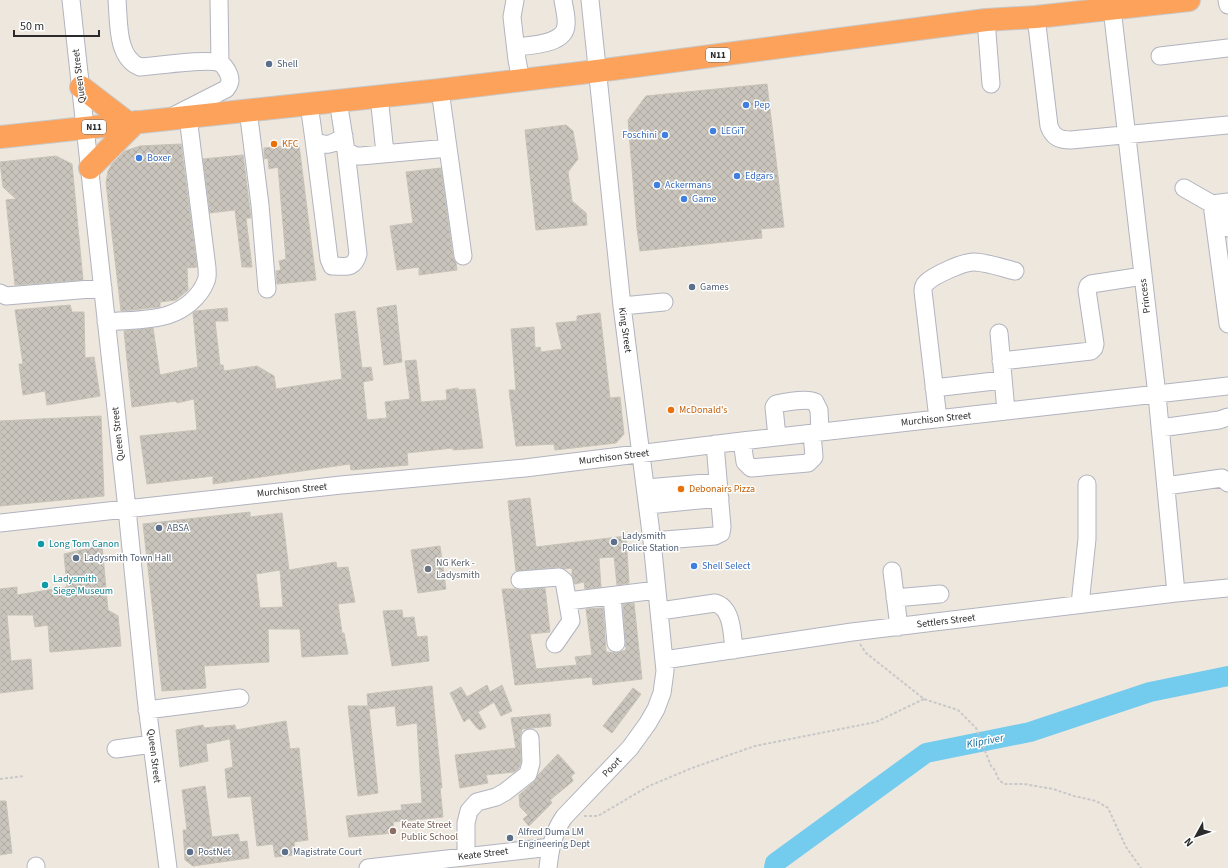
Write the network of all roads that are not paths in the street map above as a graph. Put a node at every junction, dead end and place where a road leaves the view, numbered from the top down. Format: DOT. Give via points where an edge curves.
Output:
graph roads {
  1 [pos="71,0"];
  2 [pos="117,0"];
  3 [pos="219,0"];
  4 [pos="515,0"];
  5 [pos="563,0"];
  6 [pos="590,0"];
  7 [pos="1188,0"];
  8 [pos="1227,0"];
  9 [pos="1111,4"];
  10 [pos="1228,5"];
  11 [pos="1036,17"];
  12 [pos="986,20"];
  13 [pos="516,47"];
  14 [pos="1228,48"];
  15 [pos="1160,56"];
  16 [pos="220,63"];
  17 [pos="597,71"];
  18 [pos="521,80"];
  19 [pos="991,84"];
  20 [pos="81,87"];
  21 [pos="440,90"];
  22 [pos="379,96"];
  23 [pos="338,100"];
  24 [pos="309,104"];
  25 [pos="248,110"];
  26 [pos="179,118"];
  27 [pos="132,123"];
  28 [pos="1228,125"];
  29 [pos="85,128"];
  30 [pos="1127,134"];
  31 [pos="0,137"];
  32 [pos="314,140"];
  33 [pos="345,144"];
  34 [pos="448,148"];
  35 [pos="385,153"];
  36 [pos="90,168"];
  37 [pos="1184,188"];
  38 [pos="1221,203"];
  39 [pos="1228,228"];
  40 [pos="463,256"];
  41 [pos="1016,272"];
  42 [pos="1143,276"];
  43 [pos="103,288"];
  44 [pos="268,289"];
  45 [pos="0,293"];
  46 [pos="664,302"];
  47 [pos="622,306"];
  48 [pos="106,322"];
  49 [pos="1228,324"];
  50 [pos="999,333"];
  51 [pos="1001,361"];
  52 [pos="1003,380"];
  53 [pos="1228,386"];
  54 [pos="934,388"];
  55 [pos="1157,395"];
  56 [pos="1006,411"];
  57 [pos="1228,417"];
  58 [pos="938,419"];
  59 [pos="1160,428"];
  60 [pos="816,433"];
  61 [pos="777,437"];
  62 [pos="742,441"];
  63 [pos="715,444"];
  64 [pos="642,453"];
  65 [pos="1228,483"];
  66 [pos="1087,484"];
  67 [pos="1166,486"];
  68 [pos="646,488"];
  69 [pos="719,490"];
  70 [pos="648,506"];
  71 [pos="126,509"];
  72 [pos="0,523"];
  73 [pos="652,541"];
  74 [pos="892,571"];
  75 [pos="520,580"];
  76 [pos="1228,588"];
  77 [pos="658,590"];
  78 [pos="1176,592"];
  79 [pos="940,594"];
  80 [pos="612,596"];
  81 [pos="895,598"];
  82 [pos="568,601"];
  83 [pos="1080,604"];
  84 [pos="660,611"];
  85 [pos="898,627"];
  86 [pos="616,643"];
  87 [pos="555,644"];
  88 [pos="734,650"];
  89 [pos="664,660"];
  90 [pos="240,698"];
  91 [pos="147,710"];
  92 [pos="530,738"];
  93 [pos="152,744"];
  94 [pos="116,749"];
  95 [pos="551,847"];
  96 [pos="466,856"];
  97 [pos="164,866"];
  98 [pos="368,868"];
  99 [pos="548,868"];
  1 -- 20 [label="street, Queen Street"];
  2 -- 16 [label="street" via="122,48 133,64 140,67 207,61"];
  3 -- 16 [label="street"];
  4 -- 13 [label="street" via="512,17"];
  5 -- 13 [label="street" via="566,25 564,32 556,39 539,45"];
  6 -- 17 [label="street, King Street"];
  7 -- 9 [label="highway, N11"];
  8 -- 10 [label="street"];
  9 -- 11 [label="highway, N11"];
  9 -- 30 [label="street, Princess"];
  11 -- 12 [label="highway, N11"];
  11 -- 30 [label="street" via="1051,132 1064,140"];
  12 -- 17 [label="highway, N11"];
  12 -- 19 [label="street"];
  13 -- 18 [label="street"];
  14 -- 15 [label="street"];
  16 -- 26 [label="street" via="227,68 230,84"];
  17 -- 18 [label="highway, N11"];
  17 -- 47 [label="street, King Street"];
  18 -- 21 [label="highway, N11"];
  20 -- 27 [label="highway"];
  20 -- 29 [label="street, Queen Street"];
  21 -- 22 [label="highway, N11"];
  21 -- 34 [label="street"];
  22 -- 23 [label="highway, N11"];
  22 -- 35 [label="street"];
  23 -- 24 [label="highway, N11"];
  23 -- 33 [label="street"];
  24 -- 25 [label="highway, N11"];
  24 -- 32 [label="street"];
  25 -- 26 [label="highway, N11"];
  25 -- 44 [label="street"];
  26 -- 27 [label="highway, N11"];
  26 -- 48 [label="street" via="207,268 207,280 194,300 168,315"];
  27 -- 29 [label="highway, N11"];
  27 -- 36 [label="highway"];
  28 -- 30 [label="street"];
  29 -- 31 [label="highway, N11"];
  29 -- 36 [label="street, Queen Street"];
  30 -- 42 [label="street, Princess"];
  32 -- 33 [label="street" via="325,145"];
  32 -- 33 [label="street" via="332,266 350,266 358,254"];
  33 -- 35 [label="street" via="356,156"];
  34 -- 35 [label="street"];
  34 -- 40 [label="street"];
  36 -- 43 [label="street, Queen Street"];
  37 -- 38 [label="street"];
  38 -- 39 [label="street"];
  38 -- 49 [label="street"];
  41 -- 54 [label="street" via="971,262 933,278 924,285"];
  42 -- 51 [label="street" via="1088,286 1095,344 1091,351"];
  42 -- 55 [label="street, Princess"];
  43 -- 45 [label="street" via="6,296"];
  43 -- 48 [label="street, Queen Street"];
  46 -- 47 [label="street"];
  47 -- 64 [label="street, King Street"];
  48 -- 71 [label="street, Queen Street"];
  50 -- 51 [label="street"];
  51 -- 52 [label="street"];
  52 -- 54 [label="street"];
  52 -- 56 [label="street"];
  53 -- 55 [label="street, Murchison Street"];
  54 -- 58 [label="street"];
  55 -- 56 [label="street, Murchison Street"];
  55 -- 59 [label="street, Princess"];
  56 -- 58 [label="street, Murchison Street"];
  57 -- 59 [label="street"];
  58 -- 60 [label="street, Murchison Street"];
  59 -- 67 [label="street, Princess"];
  60 -- 61 [label="street, Murchison Street"];
  60 -- 61 [label="street" via="819,410 815,402 786,402 774,407"];
  60 -- 62 [label="street" via="814,457 808,463 751,468 744,462"];
  61 -- 62 [label="street, Murchison Street"];
  62 -- 63 [label="street, Murchison Street"];
  63 -- 64 [label="street, Murchison Street"];
  63 -- 69 [label="street"];
  64 -- 68 [label="street, King Street"];
  64 -- 71 [label="street, Murchison Street" via="525,468"];
  65 -- 67 [label="street" via="1222,478"];
  66 -- 83 [label="street" via="1087,539"];
  67 -- 78 [label="street, Princess"];
  68 -- 69 [label="street"];
  68 -- 70 [label="street, King Street"];
  69 -- 70 [label="street"];
  69 -- 73 [label="street" via="721,533"];
  70 -- 73 [label="street, King Street"];
  71 -- 72 [label="street, Murchison Street"];
  71 -- 91 [label="street, Queen Street"];
  73 -- 77 [label="street, King Street"];
  74 -- 81 [label="street"];
  75 -- 82 [label="street" via="561,577"];
  76 -- 78 [label="street, Settlers Street"];
  77 -- 80 [label="street"];
  77 -- 84 [label="street, King Street"];
  78 -- 83 [label="street, Settlers Street"];
  79 -- 81 [label="street"];
  80 -- 82 [label="street"];
  80 -- 86 [label="street"];
  81 -- 85 [label="street"];
  82 -- 87 [label="street" via="571,620"];
  83 -- 85 [label="street, Settlers Street"];
  84 -- 88 [label="street" via="721,605 728,613"];
  84 -- 89 [label="street, King Street"];
  85 -- 88 [label="street, Settlers Street"];
  88 -- 89 [label="street, Settlers Street"];
  89 -- 95 [label="street, Poort" via="662,693 648,723 630,748 564,817 557,828"];
  90 -- 91 [label="street"];
  91 -- 93 [label="street, Queen Street"];
  92 -- 96 [label="street" via="531,763 528,774 496,797 477,802 469,811 466,823"];
  93 -- 94 [label="street"];
  93 -- 97 [label="street, Queen Street"];
  95 -- 96 [label="street, Keate Street"];
  95 -- 99 [label="street, Poort"];
  96 -- 98 [label="street, Keate Street"];
}
